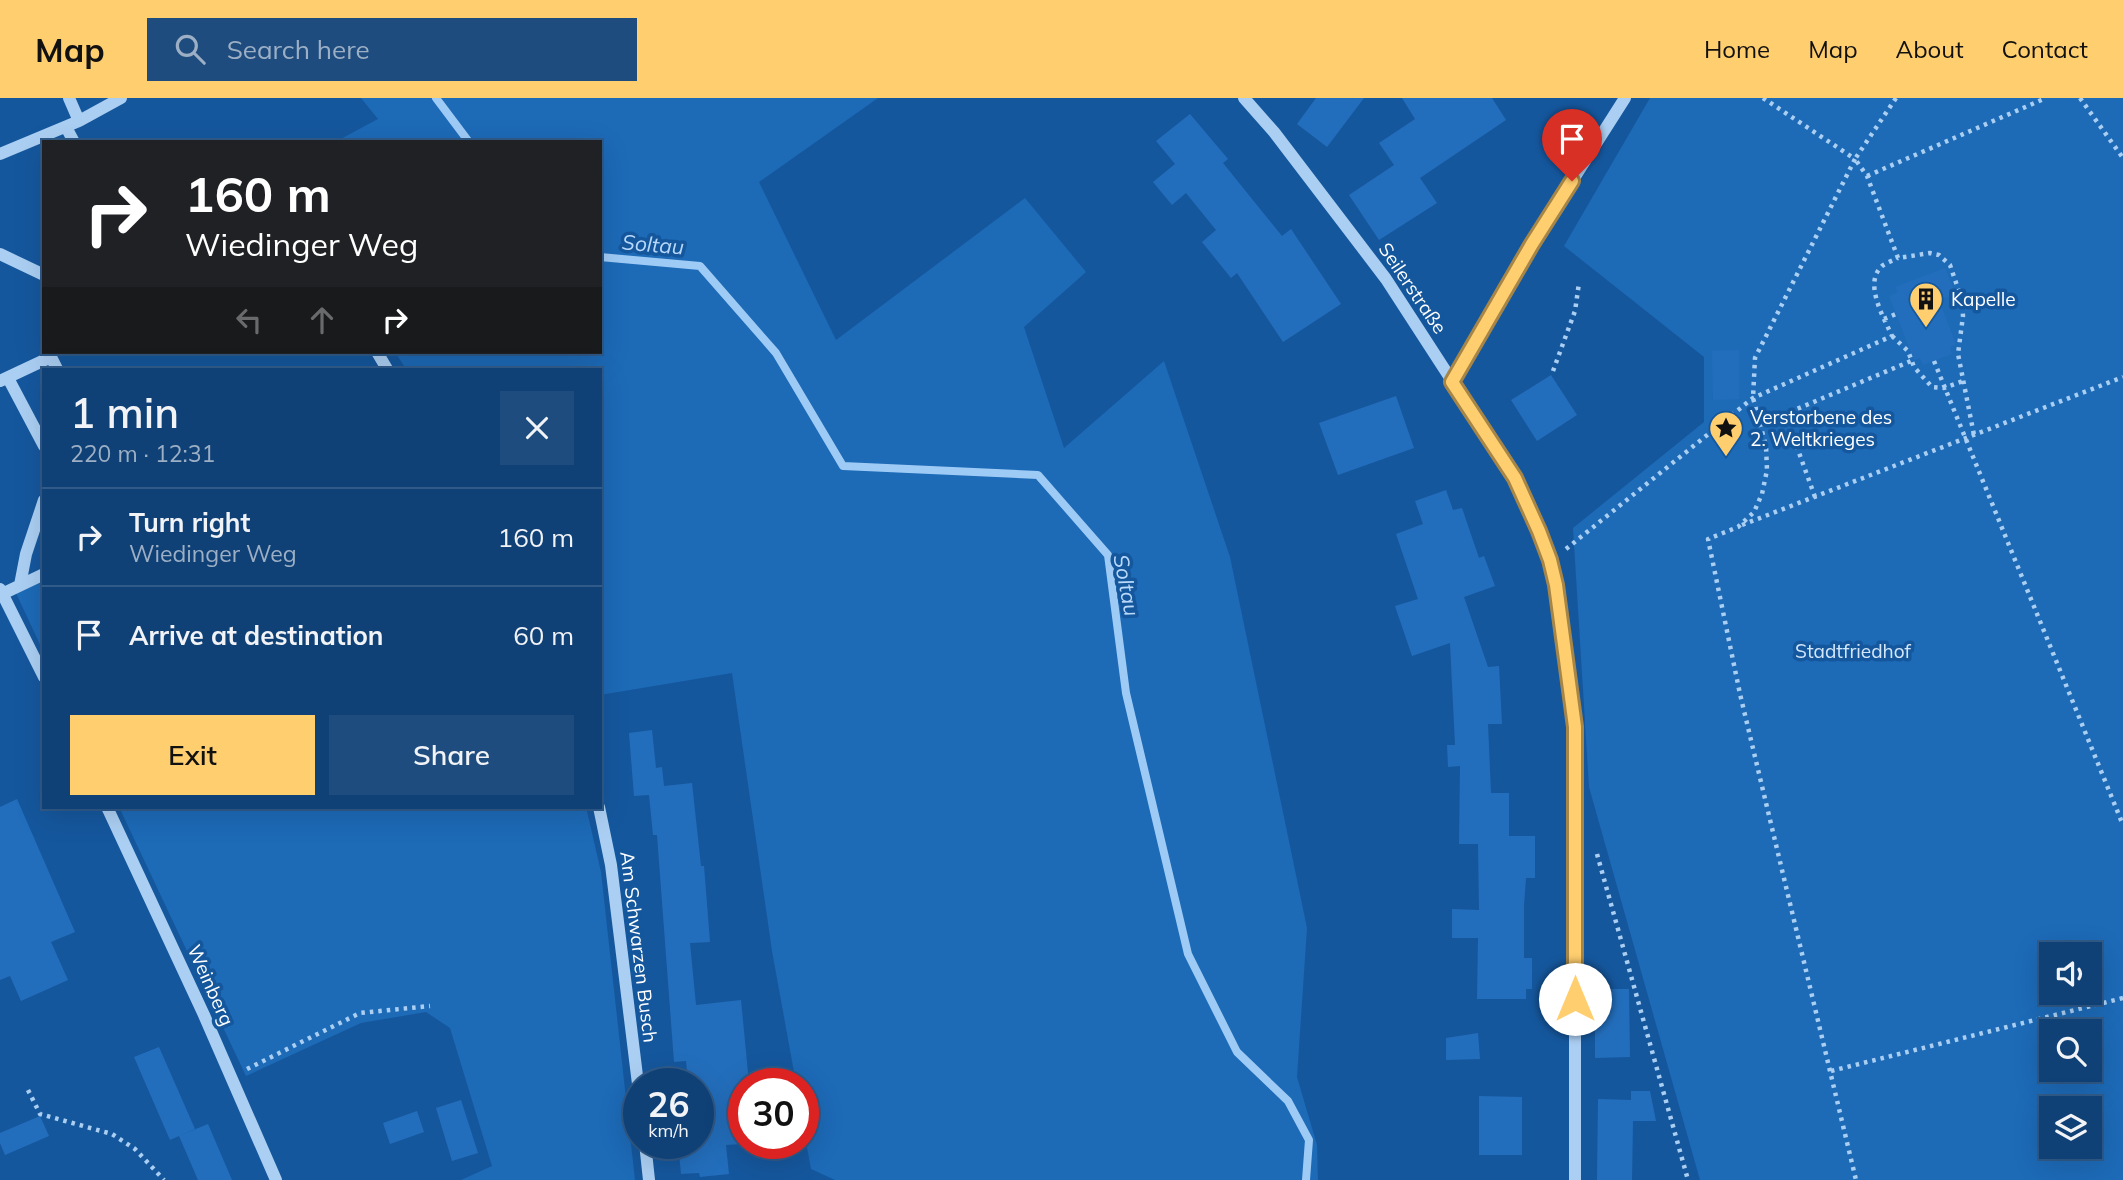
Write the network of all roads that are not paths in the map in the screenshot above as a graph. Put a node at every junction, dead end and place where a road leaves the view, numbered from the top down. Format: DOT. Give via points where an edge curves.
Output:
graph roads {
  1 [pos="69,98"];
  2 [pos="121,98"];
  3 [pos="1244,98"];
  4 [pos="1625,98"];
  5 [pos="79,121"];
  6 [pos="66,127"];
  7 [pos="73,140"];
  8 [pos="0,154"];
  9 [pos="0,254"];
  10 [pos="42,274"];
  11 [pos="56,368"];
  12 [pos="4,379"];
  13 [pos="1452,382"];
  14 [pos="42,443"];
  15 [pos="42,506"];
  16 [pos="42,575"];
  17 [pos="20,584"];
  18 [pos="1,592"];
  19 [pos="42,673"];
  20 [pos="108,809"];
  21 [pos="599,809"];
  22 [pos="636,1068"];
  23 [pos="647,1159"];
  24 [pos="276,1180"];
  25 [pos="649,1180"];
  26 [pos="1575,1180"];
  1 -- 5 [label="street"];
  2 -- 5 [label="street"];
  3 -- 13 [label="street, Seilerstraße" via="1386,279"];
  4 -- 13 [label="street"];
  5 -- 6 [label="street"];
  6 -- 7 [label="street"];
  6 -- 8 [label="street"];
  9 -- 10 [label="street"];
  11 -- 12 [label="street" via="51,357"];
  12 -- 14 [label="street"];
  13 -- 26 [label="street, Seilerstraße" via="1515,478 1550,560 1575,727"];
  15 -- 17 [label="street"];
  16 -- 17 [label="street"];
  17 -- 18 [label="street"];
  18 -- 19 [label="street"];
  20 -- 24 [label="street, Weinberg"];
  21 -- 22 [label="street, Am Schwarzen Busch" via="611,865"];
  23 -- 25 [label="street"];
}
